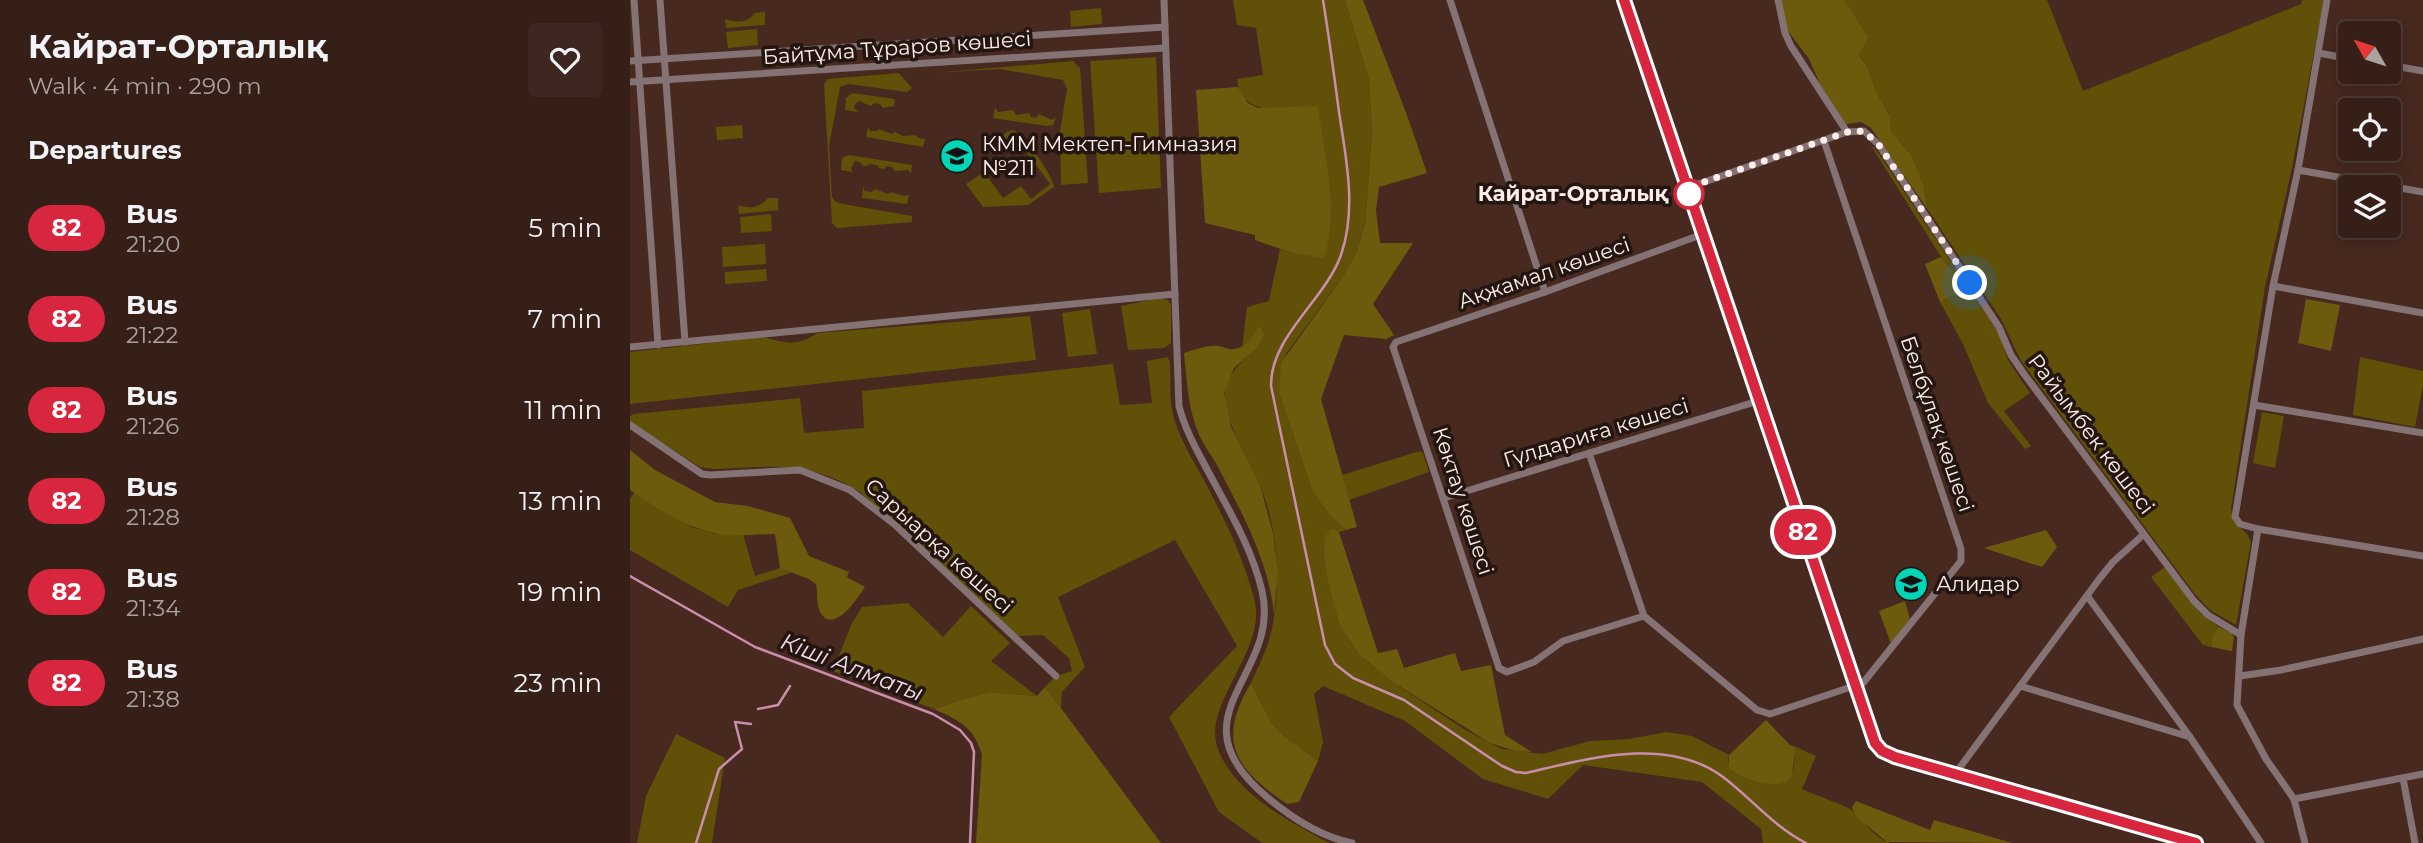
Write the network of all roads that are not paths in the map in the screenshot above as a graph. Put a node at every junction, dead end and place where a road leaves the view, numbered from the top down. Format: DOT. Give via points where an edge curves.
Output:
graph roads {
  1 [pos="634,0"];
  2 [pos="660,0"];
  3 [pos="1164,0"];
  4 [pos="1450,0"];
  5 [pos="1624,0"];
  6 [pos="1778,0"];
  7 [pos="2327,0"];
  8 [pos="1165,27"];
  9 [pos="1165,48"];
  10 [pos="2319,53"];
  11 [pos="2338,57"];
  12 [pos="665,59"];
  13 [pos="634,61"];
  14 [pos="2401,67"];
  15 [pos="2423,71"];
  16 [pos="666,80"];
  17 [pos="630,82"];
  18 [pos="639,82"];
  19 [pos="1847,132"];
  20 [pos="1824,141"];
  21 [pos="2298,170"];
  22 [pos="1687,188"];
  23 [pos="2423,192"];
  24 [pos="1703,234"];
  25 [pos="2273,286"];
  26 [pos="1545,292"];
  27 [pos="1175,294"];
  28 [pos="2423,313"];
  29 [pos="685,342"];
  30 [pos="1396,342"];
  31 [pos="658,345"];
  32 [pos="630,347"];
  33 [pos="1758,401"];
  34 [pos="2254,405"];
  35 [pos="630,425"];
  36 [pos="2423,433"];
  37 [pos="1589,453"];
  38 [pos="1444,498"];
  39 [pos="2258,529"];
  40 [pos="2144,534"];
  41 [pos="2423,556"];
  42 [pos="2088,597"];
  43 [pos="1644,616"];
  44 [pos="2241,635"];
  45 [pos="2423,639"];
  46 [pos="1056,676"];
  47 [pos="2240,676"];
  48 [pos="2020,686"];
  49 [pos="1854,687"];
  50 [pos="2190,737"];
  51 [pos="1955,774"];
  52 [pos="2423,774"];
  53 [pos="2403,778"];
  54 [pos="2294,799"];
  55 [pos="1352,843"];
  56 [pos="2196,843"];
  57 [pos="2261,843"];
  58 [pos="2305,843"];
  59 [pos="2415,843"];
  1 -- 13 [label="street"];
  2 -- 12 [label="street"];
  3 -- 8 [label="street"];
  4 -- 26 [label="street"];
  5 -- 22 [label="street"];
  6 -- 19 [label="street" via="1791,46"];
  7 -- 10 [label="street"];
  8 -- 9 [label="street"];
  8 -- 12 [label="street, Байтұма Тұраров көшесі"];
  9 -- 16 [label="street, Байтұма Тұраров көшесі"];
  9 -- 27 [label="street"];
  10 -- 11 [label="street"];
  10 -- 21 [label="street"];
  12 -- 13 [label="street, Байтұма Тұраров көшесі"];
  12 -- 16 [label="street"];
  13 -- 18 [label="street"];
  14 -- 15 [label="street"];
  16 -- 18 [label="street, Байтұма Тұраров көшесі"];
  16 -- 29 [label="street"];
  17 -- 18 [label="street, Байтұма Тұраров көшесі"];
  18 -- 31 [label="street"];
  19 -- 20 [label="street"];
  19 -- 40 [label="street, Райымбек көшесі" via="1864,131 1879,145 1999,327 2014,361"];
  20 -- 22 [label="street"];
  20 -- 49 [label="street, Белбұлақ көшесі" via="1962,554 1865,681"];
  21 -- 23 [label="street"];
  21 -- 25 [label="street"];
  22 -- 24 [label="street"];
  24 -- 26 [label="street, Ақжамал көшесі"];
  24 -- 33 [label="street"];
  25 -- 28 [label="street"];
  25 -- 34 [label="street"];
  26 -- 30 [label="street, Ақжамал көшесі"];
  27 -- 29 [label="street"];
  27 -- 55 [label="street" via="1182,418 1244,542 1264,611 1261,639 1228,710 1229,750 1246,777 1275,803 1330,837"];
  29 -- 31 [label="street"];
  30 -- 38 [label="street, Көктау көшесі"];
  31 -- 32 [label="street"];
  33 -- 37 [label="street, Гүлдариға көшесі"];
  33 -- 49 [label="street"];
  34 -- 36 [label="street"];
  34 -- 39 [label="street" via="2235,513 2240,524"];
  35 -- 46 [label="street, Сарыарқа көшесі" via="702,474 800,470 845,486 894,524"];
  37 -- 38 [label="street, Гүлдариға көшесі"];
  37 -- 43 [label="street"];
  38 -- 43 [label="street, Көктау көшесі" via="1501,671 1527,665 1563,641"];
  39 -- 41 [label="street"];
  39 -- 44 [label="street"];
  40 -- 42 [label="street" via="2113,562"];
  40 -- 44 [label="street, Райымбек көшесі" via="2194,601"];
  42 -- 48 [label="street"];
  42 -- 50 [label="street"];
  43 -- 49 [label="street" via="1762,713"];
  44 -- 47 [label="street"];
  45 -- 47 [label="street"];
  47 -- 54 [label="street" via="2239,713"];
  48 -- 50 [label="street"];
  48 -- 51 [label="street"];
  49 -- 51 [label="street" via="1878,747 1895,757"];
  50 -- 57 [label="street"];
  51 -- 56 [label="street"];
  52 -- 53 [label="street"];
  53 -- 54 [label="street"];
  53 -- 59 [label="street"];
  54 -- 58 [label="street"];
}
